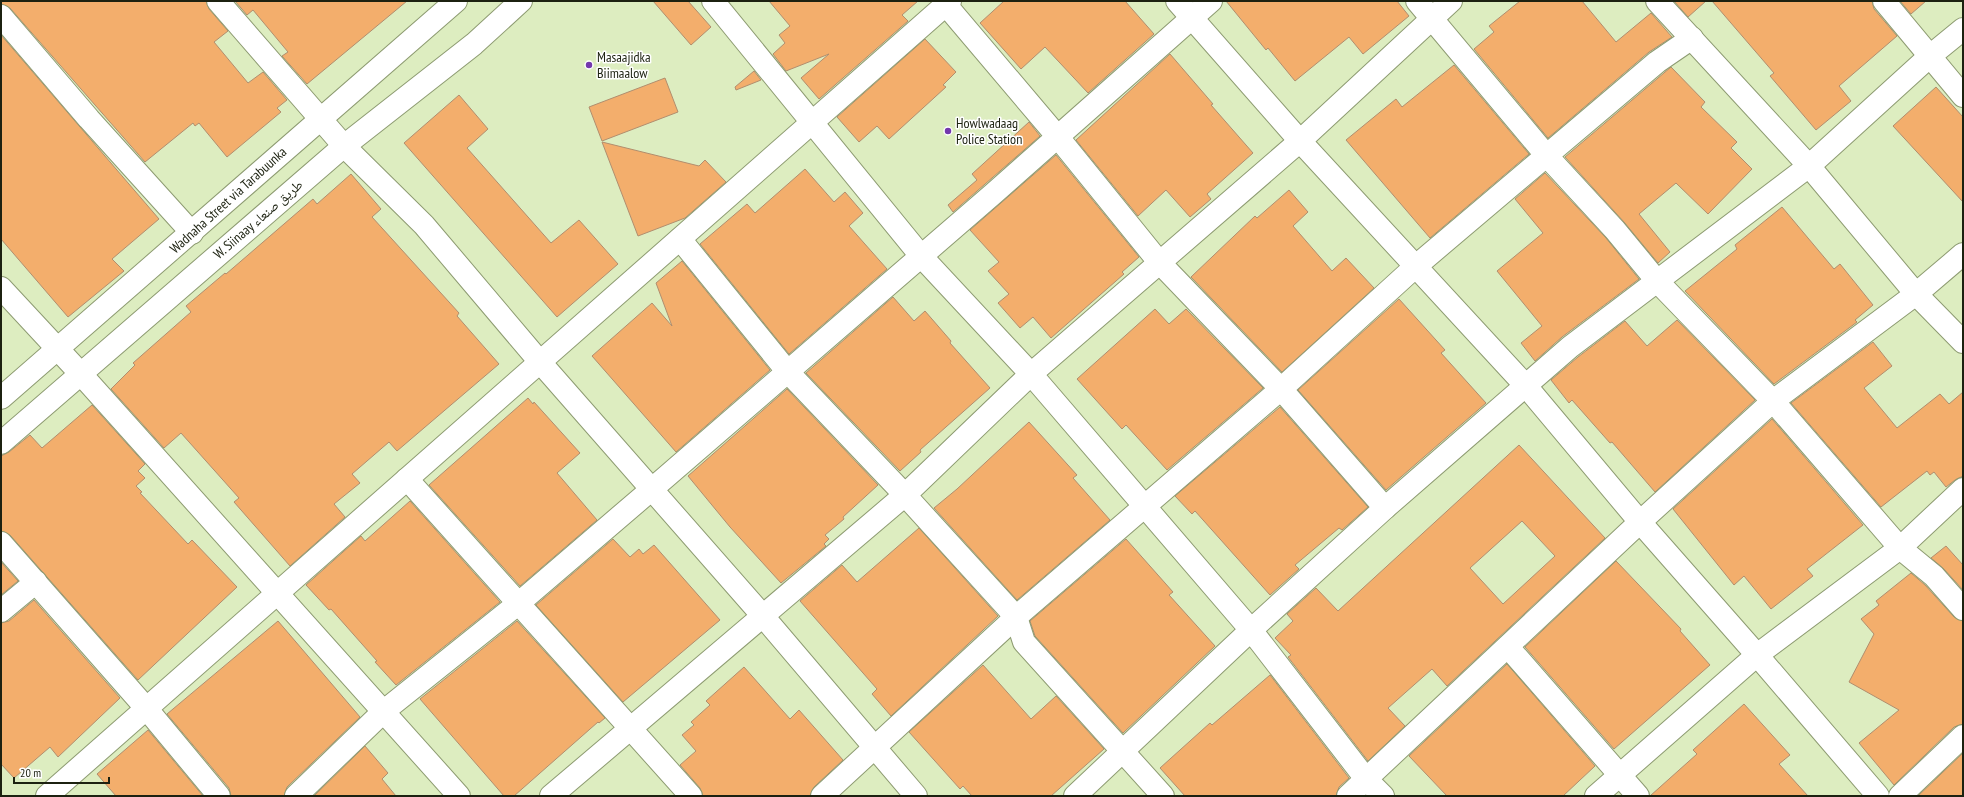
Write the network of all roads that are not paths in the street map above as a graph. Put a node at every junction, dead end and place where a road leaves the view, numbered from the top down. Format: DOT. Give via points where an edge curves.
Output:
graph roads {
  1 [pos="218,1"];
  2 [pos="456,1"];
  3 [pos="521,1"];
  4 [pos="713,1"];
  5 [pos="1211,1"];
  6 [pos="1417,1"];
  7 [pos="1451,1"];
  8 [pos="1657,1"];
  9 [pos="1884,1"];
  10 [pos="948,3"];
  11 [pos="1184,9"];
  12 [pos="1,16"];
  13 [pos="1431,18"];
  14 [pos="1963,29"];
  15 [pos="1692,38"];
  16 [pos="1930,56"];
  17 [pos="1963,96"];
  18 [pos="320,118"];
  19 [pos="812,122"];
  20 [pos="1057,136"];
  21 [pos="1300,141"];
  22 [pos="344,146"];
  23 [pos="1546,155"];
  24 [pos="1809,166"];
  25 [pos="192,233"];
  26 [pos="680,239"];
  27 [pos="1963,254"];
  28 [pos="921,256"];
  29 [pos="1159,262"];
  30 [pos="1416,266"];
  31 [pos="1657,281"];
  32 [pos="1,288"];
  33 [pos="1916,294"];
  34 [pos="1963,342"];
  35 [pos="57,349"];
  36 [pos="540,362"];
  37 [pos="787,371"];
  38 [pos="80,373"];
  39 [pos="1031,374"];
  40 [pos="1526,386"];
  41 [pos="1281,389"];
  42 [pos="1,398"];
  43 [pos="1773,401"];
  44 [pos="1,444"];
  45 [pos="407,479"];
  46 [pos="652,489"];
  47 [pos="1963,489"];
  48 [pos="905,495"];
  49 [pos="1145,505"];
  50 [pos="1385,508"];
  51 [pos="1640,522"];
  52 [pos="1,543"];
  53 [pos="1900,548"];
  54 [pos="36,582"];
  55 [pos="276,594"];
  56 [pos="519,603"];
  57 [pos="1963,609"];
  58 [pos="1,611"];
  59 [pos="762,615"];
  60 [pos="1016,617"];
  61 [pos="1251,630"];
  62 [pos="1508,647"];
  63 [pos="1757,655"];
  64 [pos="146,708"];
  65 [pos="384,711"];
  66 [pos="630,727"];
  67 [pos="1963,736"];
  68 [pos="873,748"];
  69 [pos="1123,751"];
  70 [pos="1620,775"];
  71 [pos="1366,779"];
  72 [pos="47,796"];
  73 [pos="220,796"];
  74 [pos="296,796"];
  75 [pos="459,796"];
  76 [pos="551,796"];
  77 [pos="691,796"];
  78 [pos="822,796"];
  79 [pos="916,796"];
  80 [pos="1075,796"];
  81 [pos="1163,796"];
  82 [pos="1348,796"];
  83 [pos="1382,796"];
  84 [pos="1596,796"];
  85 [pos="1638,796"];
  86 [pos="1878,796"];
  87 [pos="1900,796"];
  1 -- 18 [label="street"];
  2 -- 18 [label="street, Wadnaha Street via Tarabuunka"];
  3 -- 22 [label="street, W. Siinaay طريق صنعاء" via="474,44"];
  4 -- 19 [label="street"];
  5 -- 11 [label="street"];
  6 -- 13 [label="street"];
  7 -- 13 [label="street"];
  8 -- 15 [label="street"];
  9 -- 16 [label="street"];
  10 -- 19 [label="street"];
  10 -- 20 [label="street"];
  11 -- 20 [label="street"];
  11 -- 21 [label="street"];
  12 -- 25 [label="street"];
  13 -- 21 [label="street"];
  13 -- 23 [label="street"];
  14 -- 16 [label="street"];
  15 -- 23 [label="street" via="1657,62"];
  15 -- 24 [label="street"];
  16 -- 17 [label="street"];
  16 -- 24 [label="street"];
  18 -- 22 [label="street"];
  18 -- 25 [label="street, Wadnaha Street via Tarabuunka"];
  19 -- 26 [label="street"];
  19 -- 28 [label="street"];
  20 -- 28 [label="street"];
  20 -- 29 [label="street"];
  21 -- 29 [label="street"];
  21 -- 30 [label="street"];
  22 -- 36 [label="street" via="424,225"];
  22 -- 38 [label="street, W. Siinaay طريق صنعاء"];
  23 -- 30 [label="street"];
  23 -- 31 [label="street" via="1615,230"];
  24 -- 31 [label="street"];
  24 -- 33 [label="street"];
  25 -- 35 [label="street, Wadnaha Street via Tarabuunka"];
  26 -- 36 [label="street"];
  26 -- 37 [label="street"];
  27 -- 33 [label="street"];
  28 -- 37 [label="street"];
  28 -- 39 [label="street"];
  29 -- 39 [label="street"];
  29 -- 41 [label="street"];
  30 -- 40 [label="street"];
  30 -- 41 [label="street"];
  31 -- 40 [label="street" via="1570,347"];
  31 -- 43 [label="street"];
  32 -- 35 [label="street"];
  33 -- 34 [label="street"];
  33 -- 43 [label="street"];
  35 -- 38 [label="street"];
  35 -- 42 [label="street, Wadnaha Street via Tarabuunka"];
  36 -- 45 [label="street"];
  36 -- 46 [label="street"];
  37 -- 46 [label="street"];
  37 -- 48 [label="street"];
  38 -- 44 [label="street, W. Siinaay طريق صنعاء"];
  38 -- 55 [label="street"];
  39 -- 48 [label="street"];
  39 -- 49 [label="street"];
  40 -- 50 [label="street"];
  40 -- 51 [label="street"];
  41 -- 49 [label="street"];
  41 -- 50 [label="street"];
  43 -- 51 [label="street"];
  43 -- 53 [label="street"];
  45 -- 55 [label="street"];
  45 -- 56 [label="street"];
  46 -- 56 [label="street"];
  46 -- 59 [label="street"];
  47 -- 53 [label="street"];
  48 -- 59 [label="street"];
  48 -- 60 [label="street"];
  49 -- 60 [label="street"];
  49 -- 61 [label="street"];
  50 -- 61 [label="street"];
  51 -- 62 [label="street"];
  51 -- 63 [label="street"];
  52 -- 54 [label="street"];
  53 -- 57 [label="street" via="1934,576"];
  53 -- 63 [label="street"];
  54 -- 58 [label="street"];
  54 -- 64 [label="street"];
  55 -- 64 [label="street"];
  55 -- 65 [label="street"];
  56 -- 65 [label="street"];
  56 -- 66 [label="street"];
  59 -- 66 [label="street"];
  59 -- 68 [label="street"];
  60 -- 68 [label="street"];
  60 -- 69 [label="street" via="1024,642"];
  61 -- 69 [label="street"];
  61 -- 71 [label="street"];
  62 -- 70 [label="street"];
  62 -- 71 [label="street"];
  63 -- 70 [label="street"];
  63 -- 86 [label="street"];
  64 -- 72 [label="street"];
  64 -- 73 [label="street"];
  65 -- 74 [label="street"];
  65 -- 75 [label="street"];
  66 -- 76 [label="street"];
  66 -- 77 [label="street"];
  67 -- 87 [label="street"];
  68 -- 78 [label="street"];
  68 -- 79 [label="street"];
  69 -- 80 [label="street"];
  69 -- 81 [label="street"];
  70 -- 84 [label="street"];
  70 -- 85 [label="street"];
  71 -- 82 [label="street"];
  71 -- 83 [label="street"];
}
